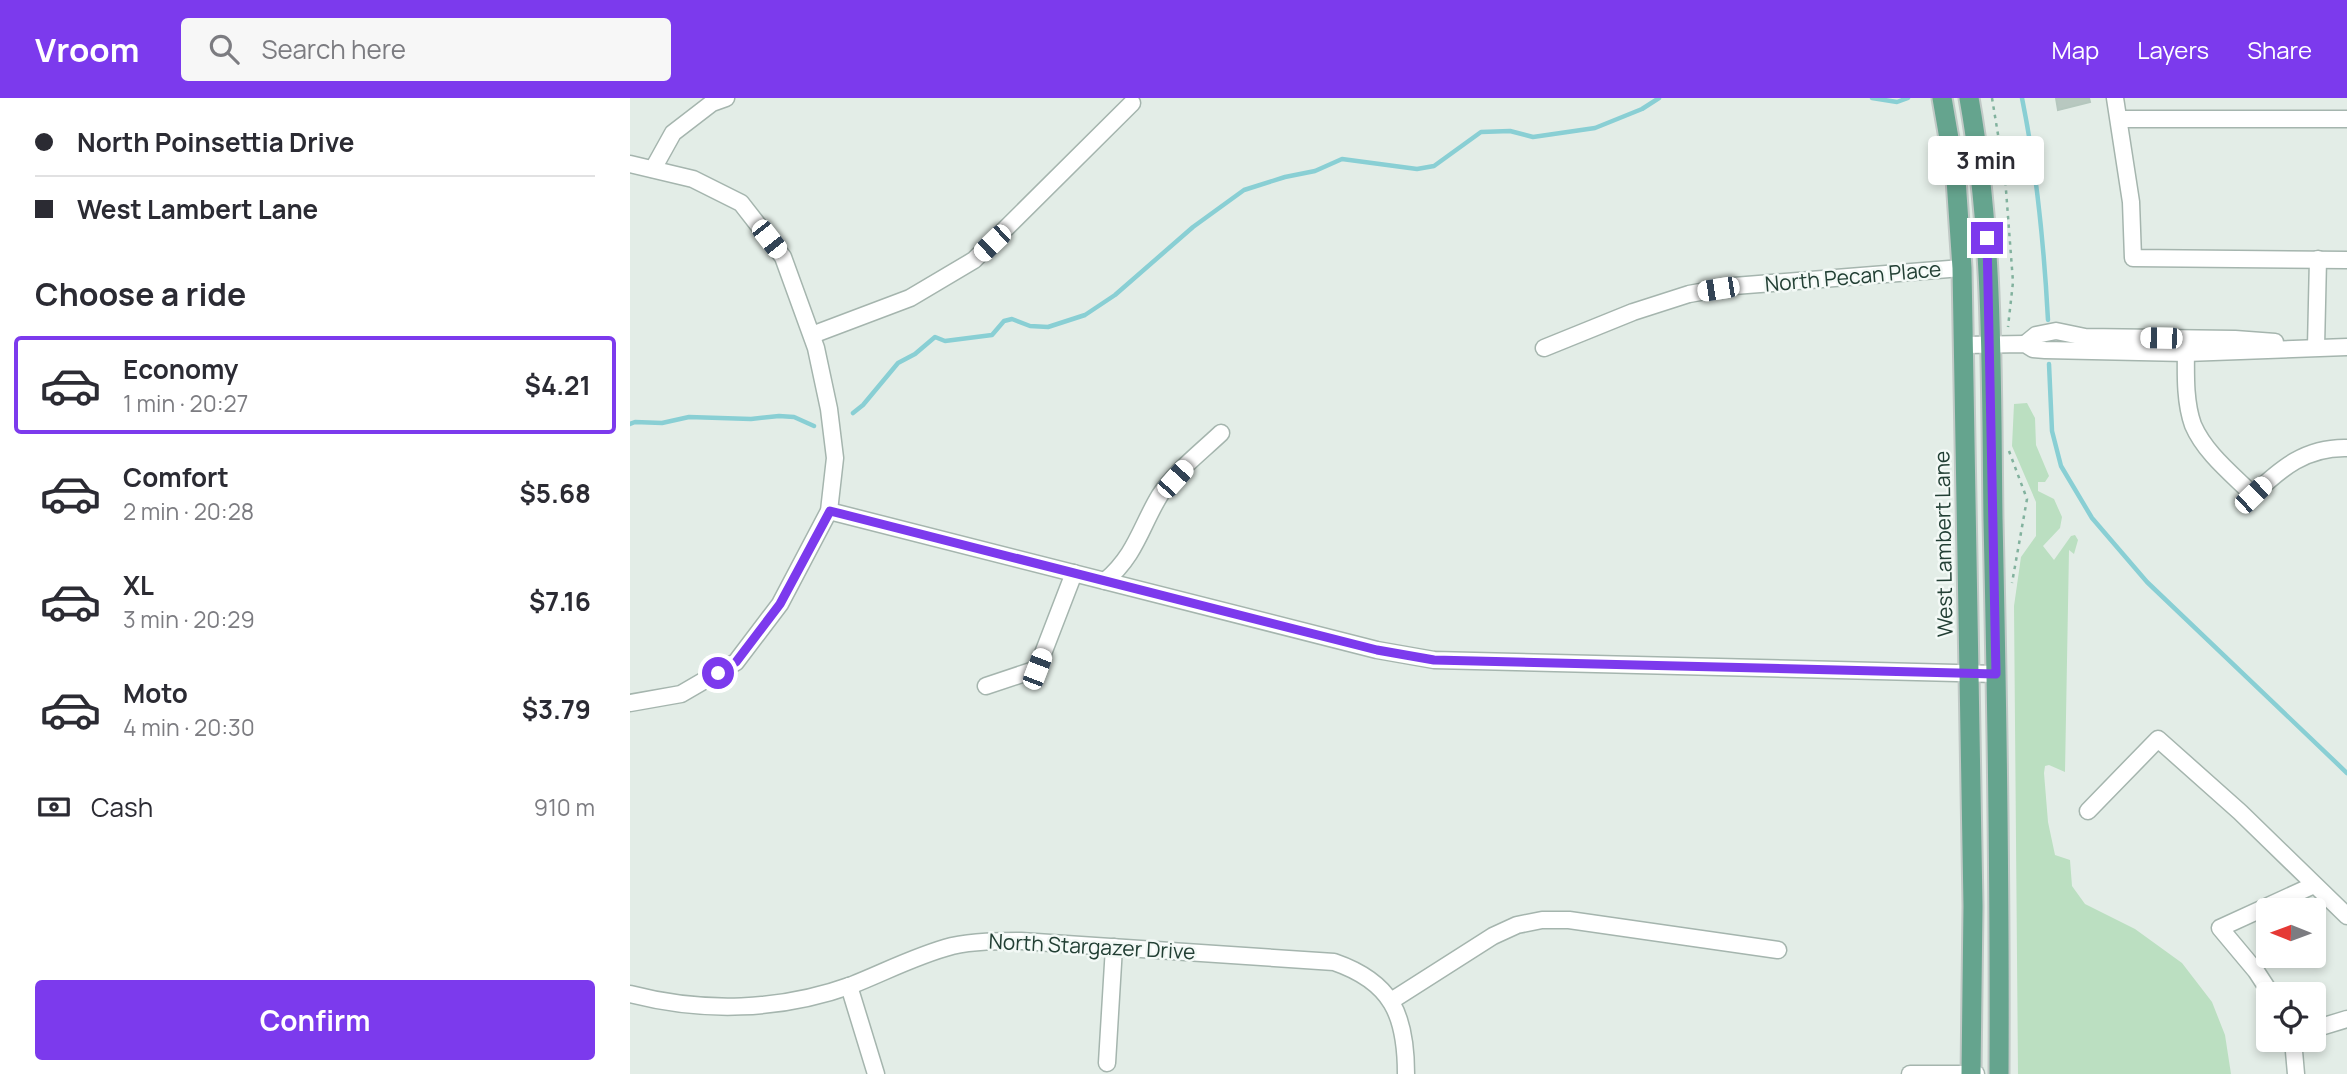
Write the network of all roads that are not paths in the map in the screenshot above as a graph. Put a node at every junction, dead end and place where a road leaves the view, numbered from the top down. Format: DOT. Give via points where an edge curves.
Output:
graph roads {
  1 [pos="726,98"];
  2 [pos="1942,98"];
  3 [pos="1969,98"];
  4 [pos="2115,98"];
  5 [pos="1132,103"];
  6 [pos="2119,119"];
  7 [pos="2347,119"];
  8 [pos="630,163"];
  9 [pos="653,169"];
  10 [pos="2318,259"];
  11 [pos="2347,260"];
  12 [pos="1962,268"];
  13 [pos="812,335"];
  14 [pos="1964,345"];
  15 [pos="1991,345"];
  16 [pos="2186,346"];
  17 [pos="2316,347"];
  18 [pos="2347,347"];
  19 [pos="1544,348"];
  20 [pos="1221,433"];
  21 [pos="2347,447"];
  22 [pos="830,511"];
  23 [pos="1074,573"];
  24 [pos="1105,581"];
  25 [pos="1969,674"];
  26 [pos="1996,674"];
  27 [pos="986,686"];
  28 [pos="630,703"];
  29 [pos="2088,811"];
  30 [pos="2314,885"];
  31 [pos="2347,916"];
  32 [pos="1114,947"];
  33 [pos="1778,950"];
  34 [pos="2263,982"];
  35 [pos="849,986"];
  36 [pos="630,994"];
  37 [pos="1391,1001"];
  38 [pos="2347,1019"];
  39 [pos="2326,1025"];
  40 [pos="2294,1052"];
  41 [pos="1107,1063"];
  42 [pos="876,1074"];
  43 [pos="1406,1074"];
  44 [pos="1910,1074"];
  45 [pos="1973,1074"];
  46 [pos="1999,1074"];
  47 [pos="2296,1074"];
  1 -- 9 [label="street" via="712,103 673,133"];
  2 -- 12 [label="main road, West Lambert Lane"];
  3 -- 15 [label="main road" via="1986,219"];
  4 -- 6 [label="street"];
  5 -- 13 [label="street" via="974,260 910,298"];
  6 -- 7 [label="street"];
  6 -- 10 [label="street" via="2132,202 2133,258"];
  8 -- 9 [label="street"];
  9 -- 13 [label="street" via="693,179 741,204 783,257"];
  10 -- 11 [label="street"];
  10 -- 17 [label="street"];
  12 -- 14 [label="main road, West Lambert Lane"];
  12 -- 19 [label="street, North Pecan Place" via="1734,286 1689,294"];
  13 -- 22 [label="street" via="835,458"];
  14 -- 15 [label="street"];
  14 -- 25 [label="main road, West Lambert Lane"];
  15 -- 16 [label="street" via="2025,344 2045,350"];
  15 -- 26 [label="main road"];
  16 -- 17 [label="street"];
  16 -- 21 [label="street" via="2193,425 2206,446 2253,495 2296,458"];
  17 -- 18 [label="street"];
  20 -- 24 [label="street" via="1161,495 1120,568"];
  22 -- 23 [label="street"];
  22 -- 28 [label="street" via="780,604 736,662 681,694"];
  23 -- 24 [label="street"];
  23 -- 27 [label="street" via="1037,669"];
  24 -- 25 [label="street" via="1377,650 1434,660"];
  25 -- 26 [label="street"];
  25 -- 45 [label="main road, West Lambert Lane"];
  26 -- 46 [label="main road"];
  29 -- 30 [label="street" via="2158,739"];
  30 -- 31 [label="street"];
  30 -- 34 [label="street" via="2220,928"];
  32 -- 35 [label="street, North Stargazer Drive" via="984,941 952,946"];
  32 -- 37 [label="street, North Stargazer Drive" via="1334,962 1356,969"];
  32 -- 41 [label="street"];
  33 -- 37 [label="street" via="1542,920 1493,936"];
  35 -- 36 [label="street, North Stargazer Drive" via="788,1002 745,1007 681,1004"];
  35 -- 42 [label="street"];
  37 -- 43 [label="street, North Stargazer Drive" via="1404,1032"];
  38 -- 39 [label="street"];
  40 -- 47 [label="street"];
  44 -- 45 [label="street"];
}
